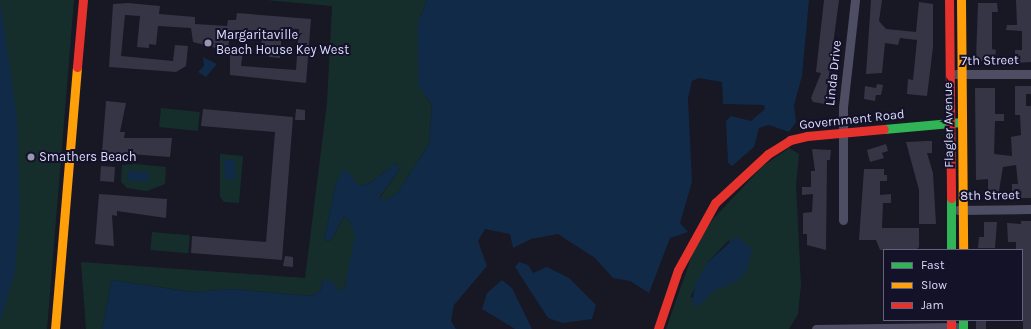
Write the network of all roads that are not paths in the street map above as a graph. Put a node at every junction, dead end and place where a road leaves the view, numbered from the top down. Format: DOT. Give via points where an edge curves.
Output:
graph roads {
  1 [pos="83,0"];
  2 [pos="855,0"];
  3 [pos="949,0"];
  4 [pos="961,0"];
  5 [pos="950,74"];
  6 [pos="962,74"];
  7 [pos="1031,74"];
  8 [pos="950,122"];
  9 [pos="962,122"];
  10 [pos="843,133"];
  11 [pos="1031,209"];
  12 [pos="950,210"];
  13 [pos="963,210"];
  14 [pos="843,220"];
  15 [pos="950,249"];
  16 [pos="963,249"];
  17 [pos="951,325"];
  18 [pos="963,325"];
  19 [pos="54,329"];
  20 [pos="658,329"];
  21 [pos="816,329"];
  1 -- 19 [label="main road"];
  2 -- 10 [label="street, Linda Drive"];
  3 -- 5 [label="main road, Flagler Avenue"];
  4 -- 6 [label="main road, Flagler Avenue"];
  5 -- 6 [label="street, 7th Street"];
  5 -- 8 [label="main road, Flagler Avenue"];
  6 -- 7 [label="street, 7th Street"];
  6 -- 9 [label="main road, Flagler Avenue"];
  8 -- 9 [label="main road, Government Road"];
  8 -- 10 [label="main road, Government Road"];
  8 -- 12 [label="main road, Flagler Avenue"];
  9 -- 13 [label="main road, Flagler Avenue"];
  10 -- 14 [label="street, Linda Drive"];
  10 -- 20 [label="main road, Government Road" via="790,140 735,182 715,204 692,243 666,300"];
  11 -- 13 [label="street, 8th Street"];
  12 -- 13 [label="street, 8th Street"];
  12 -- 15 [label="main road, Flagler Avenue"];
  13 -- 16 [label="main road, Flagler Avenue"];
  17 -- 18 [label="street"];
  17 -- 21 [label="street"];
}
